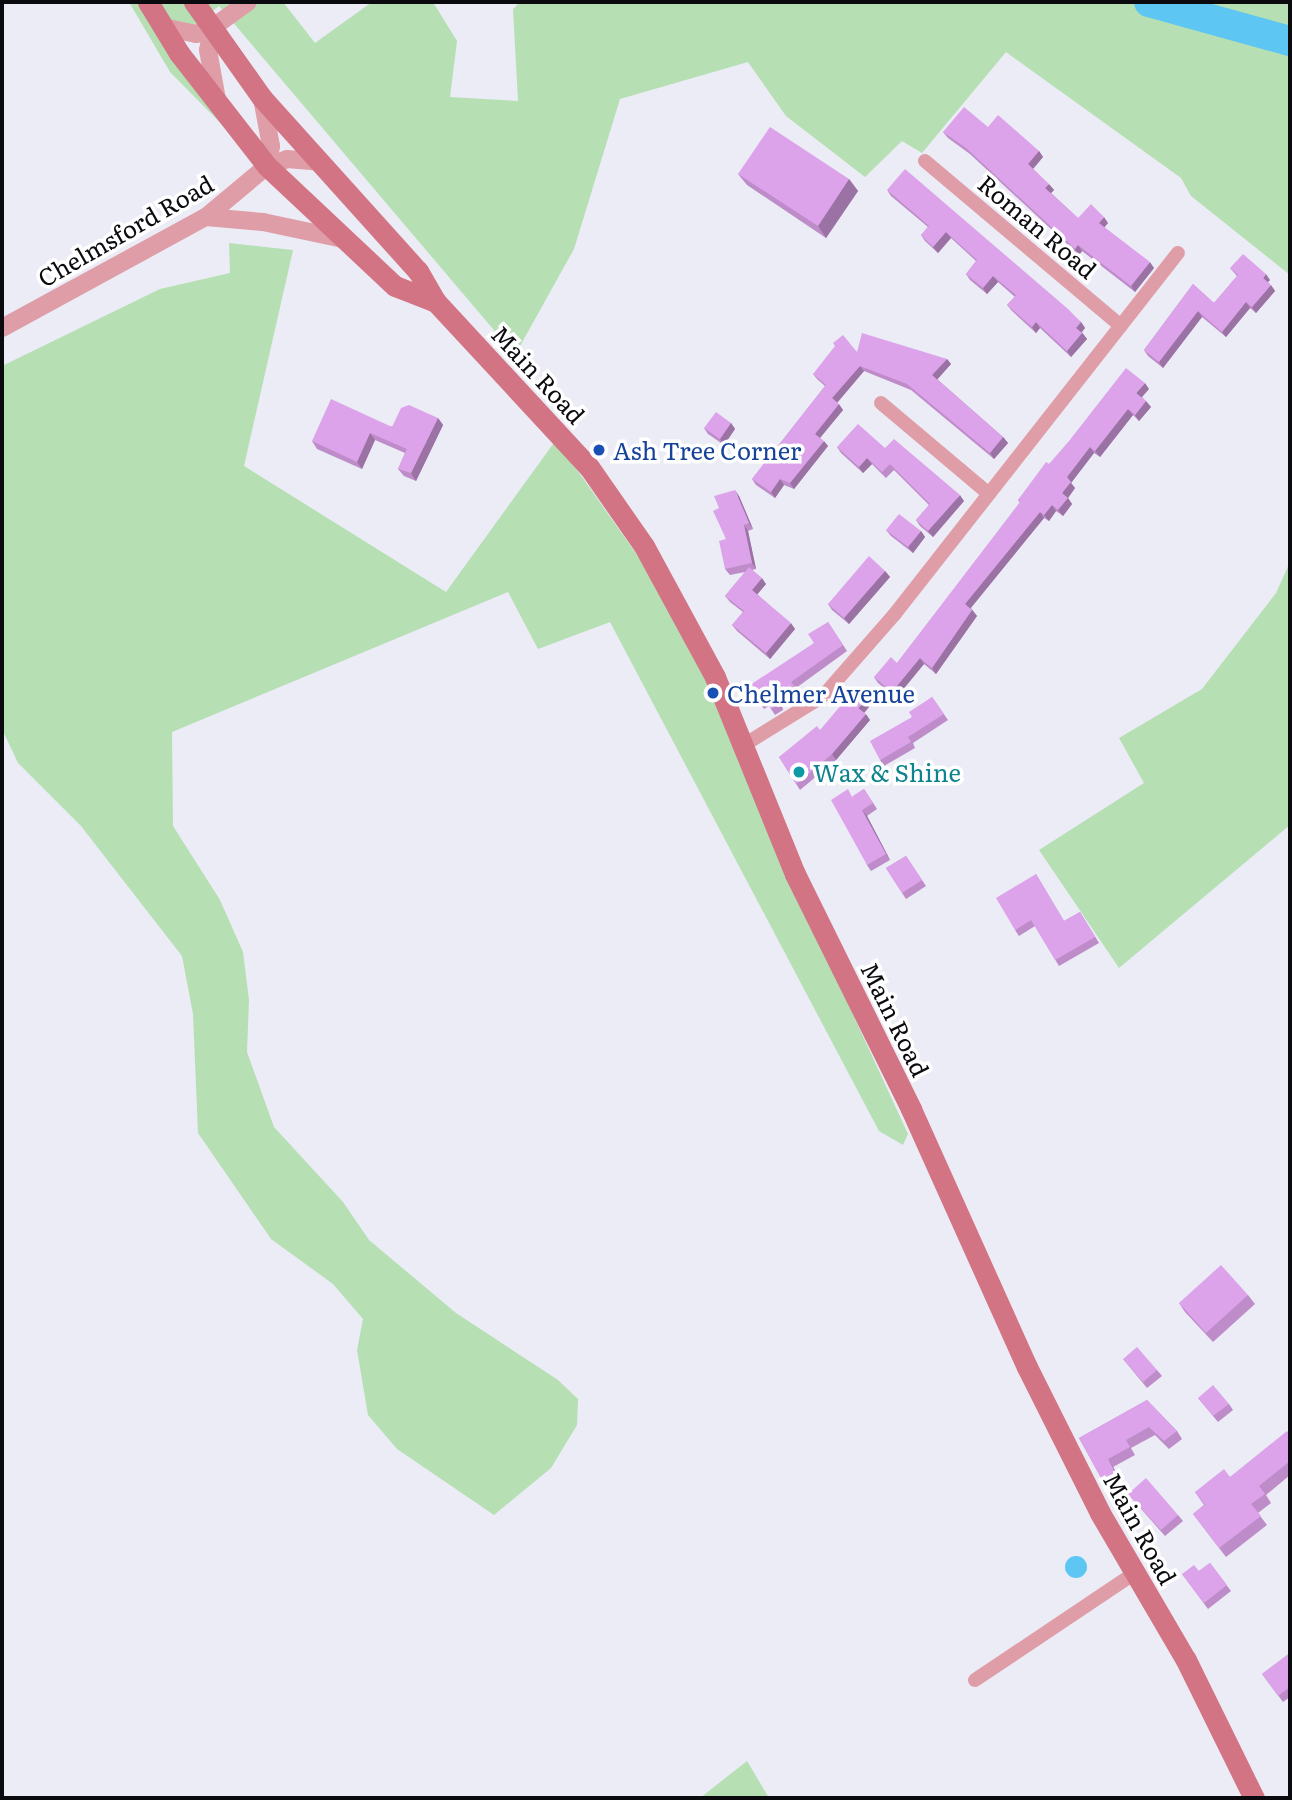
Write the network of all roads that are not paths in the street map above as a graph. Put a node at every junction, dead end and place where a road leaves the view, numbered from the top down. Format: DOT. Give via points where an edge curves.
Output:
graph roads {
  1 [pos="148,2"];
  2 [pos="194,2"];
  3 [pos="248,2"];
  4 [pos="163,27"];
  5 [pos="212,28"];
  6 [pos="262,98"];
  7 [pos="218,105"];
  8 [pos="925,161"];
  9 [pos="320,162"];
  10 [pos="267,166"];
  11 [pos="206,217"];
  12 [pos="343,239"];
  13 [pos="1178,253"];
  14 [pos="436,302"];
  15 [pos="1121,326"];
  16 [pos="2,328"];
  17 [pos="881,403"];
  18 [pos="989,494"];
  19 [pos="744,745"];
  20 [pos="1135,1573"];
  21 [pos="975,1680"];
  22 [pos="1254,1798"];
  1 -- 4 [label="main road, Main Road"];
  2 -- 5 [label="main road, Main Road"];
  3 -- 5 [label="street"];
  4 -- 5 [label="street" via="196,34"];
  4 -- 7 [label="main road, Main Road"];
  5 -- 6 [label="main road, Main Road"];
  5 -- 7 [label="street" via="208,50"];
  6 -- 9 [label="main road, Main Road"];
  6 -- 10 [label="street" via="271,146"];
  7 -- 10 [label="main road, Main Road"];
  8 -- 15 [label="street, Roman Road"];
  9 -- 10 [label="street" via="286,159"];
  9 -- 14 [label="main road, Main Road" via="418,271"];
  10 -- 11 [label="street, Chelmsford Road"];
  10 -- 12 [label="main road, Main Road"];
  11 -- 12 [label="street" via="263,222"];
  11 -- 16 [label="street, Chelmsford Road"];
  12 -- 14 [label="main road, Main Road" via="396,286"];
  13 -- 15 [label="street"];
  14 -- 19 [label="main road, Main Road" via="589,467 662,579 715,677"];
  15 -- 18 [label="street"];
  17 -- 18 [label="street"];
  18 -- 19 [label="street" via="823,696"];
  19 -- 20 [label="main road, Main Road" via="795,874 911,1110 1027,1367"];
  20 -- 21 [label="street"];
  20 -- 22 [label="main road, Main Road" via="1186,1660"];
}
